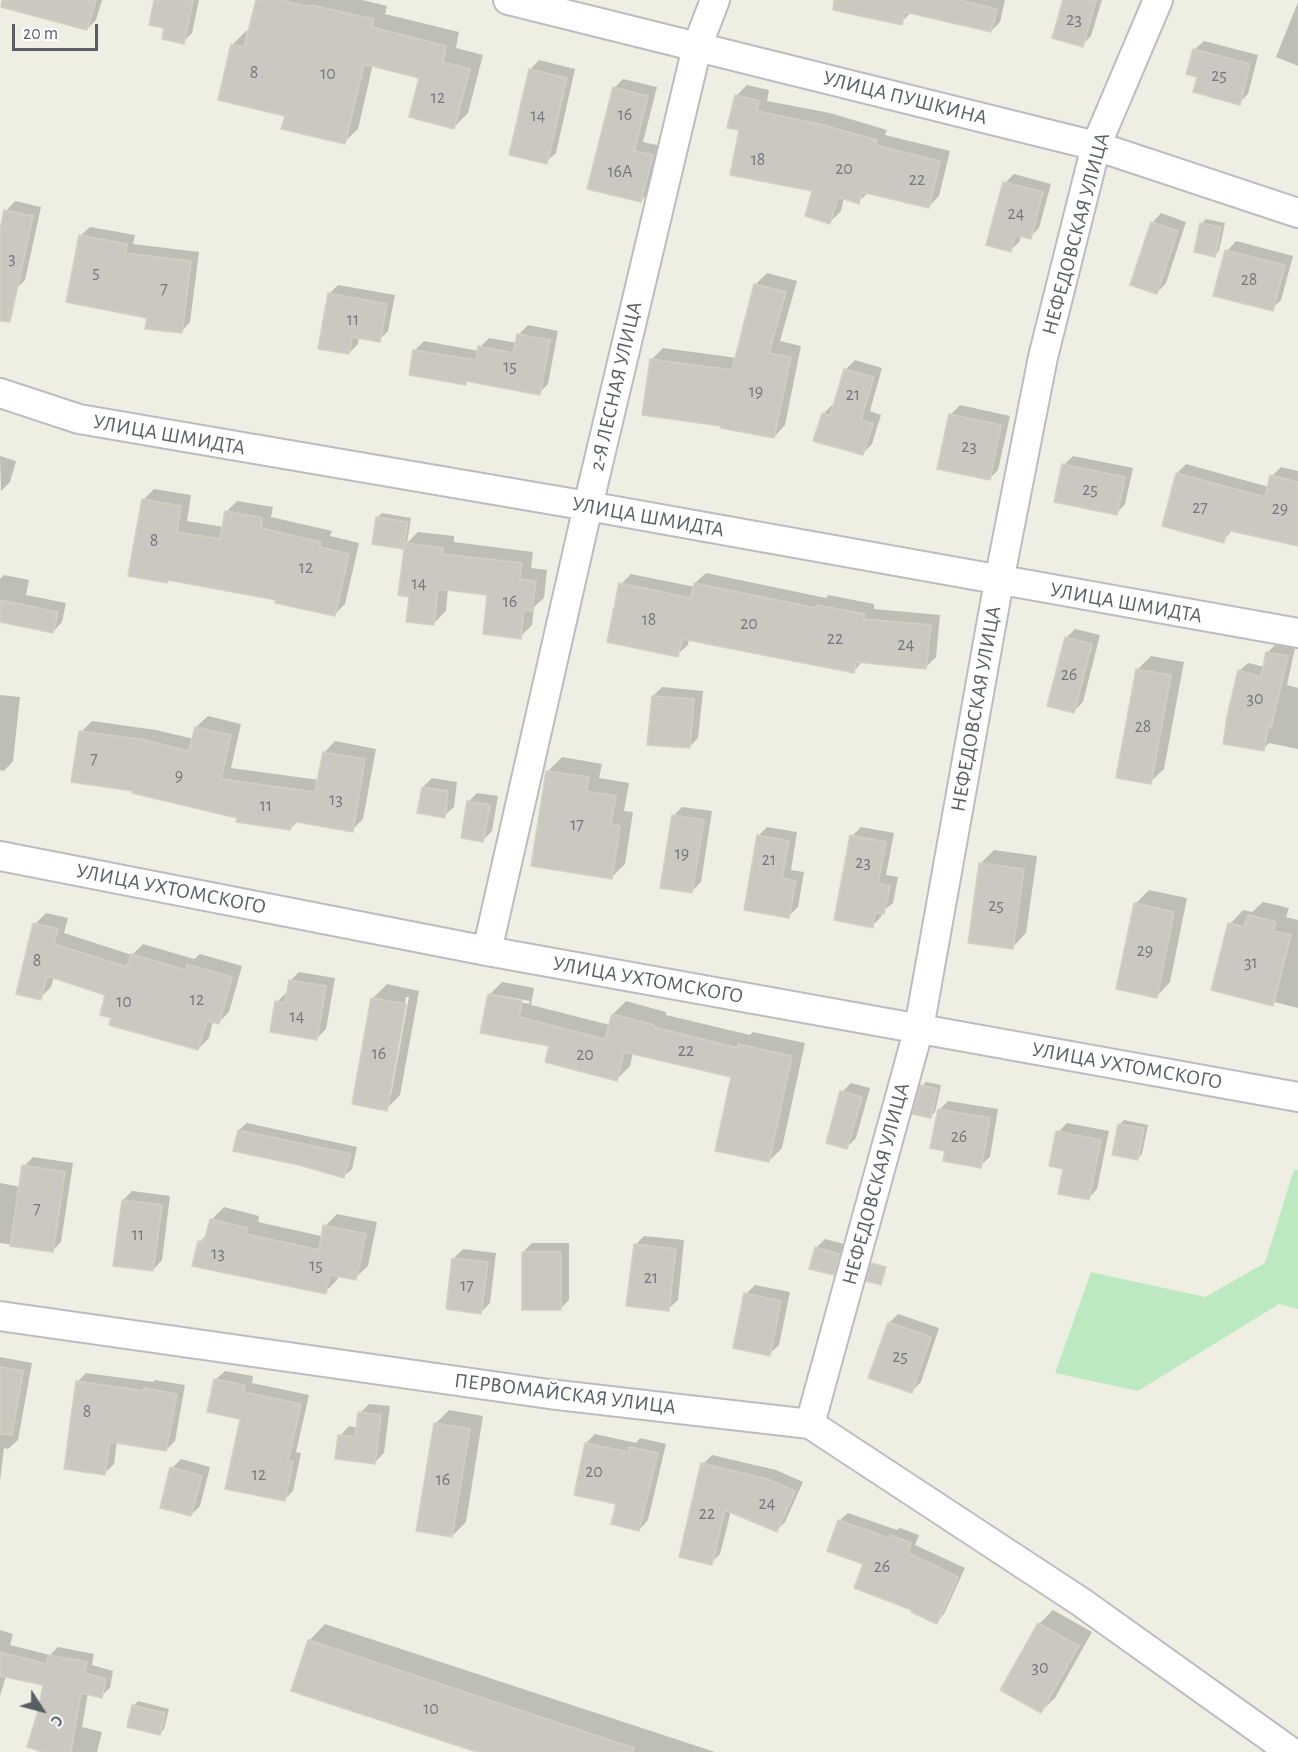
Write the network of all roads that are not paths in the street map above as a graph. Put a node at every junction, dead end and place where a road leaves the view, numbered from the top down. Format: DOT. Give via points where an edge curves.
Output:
graph roads {
  1 [pos="508,0"];
  2 [pos="715,0"];
  3 [pos="1158,0"];
  4 [pos="697,47"];
  5 [pos="1096,146"];
  6 [pos="1298,213"];
  7 [pos="0,393"];
  8 [pos="588,506"];
  9 [pos="999,581"];
  10 [pos="1298,633"];
  11 [pos="0,856"];
  12 [pos="487,951"];
  13 [pos="919,1028"];
  14 [pos="1298,1097"];
  15 [pos="0,1316"];
  16 [pos="810,1424"];
  17 [pos="1291,1752"];
  1 -- 4 [label="street, УЛИЦА ПУШКИНА"];
  2 -- 4 [label="street, 2-Я ЛЕСНАЯ УЛИЦА"];
  3 -- 5 [label="street, НЕФЕДОВСКАЯ УЛИЦА"];
  4 -- 5 [label="street, УЛИЦА ПУШКИНА"];
  4 -- 8 [label="street, 2-Я ЛЕСНАЯ УЛИЦА"];
  5 -- 6 [label="street, УЛИЦА ПУШКИНА"];
  5 -- 9 [label="street, НЕФЕДОВСКАЯ УЛИЦА" via="1043,357"];
  7 -- 8 [label="street, УЛИЦА ШМИДТА" via="79,419"];
  8 -- 9 [label="street, УЛИЦА ШМИДТА"];
  8 -- 12 [label="street, 2-Я ЛЕСНАЯ УЛИЦА"];
  9 -- 10 [label="street, УЛИЦА ШМИДТА"];
  9 -- 13 [label="street, НЕФЕДОВСКАЯ УЛИЦА"];
  11 -- 12 [label="street, УЛИЦА УХТОМСКОГО"];
  12 -- 13 [label="street, УЛИЦА УХТОМСКОГО"];
  13 -- 14 [label="street, УЛИЦА УХТОМСКОГО"];
  13 -- 16 [label="street, НЕФЕДОВСКАЯ УЛИЦА"];
  15 -- 16 [label="street, ПЕРВОМАЙСКАЯ УЛИЦА" via="549,1394"];
  16 -- 17 [label="street, ПЕРВОМАЙСКАЯ УЛИЦА" via="1081,1602"];
}
